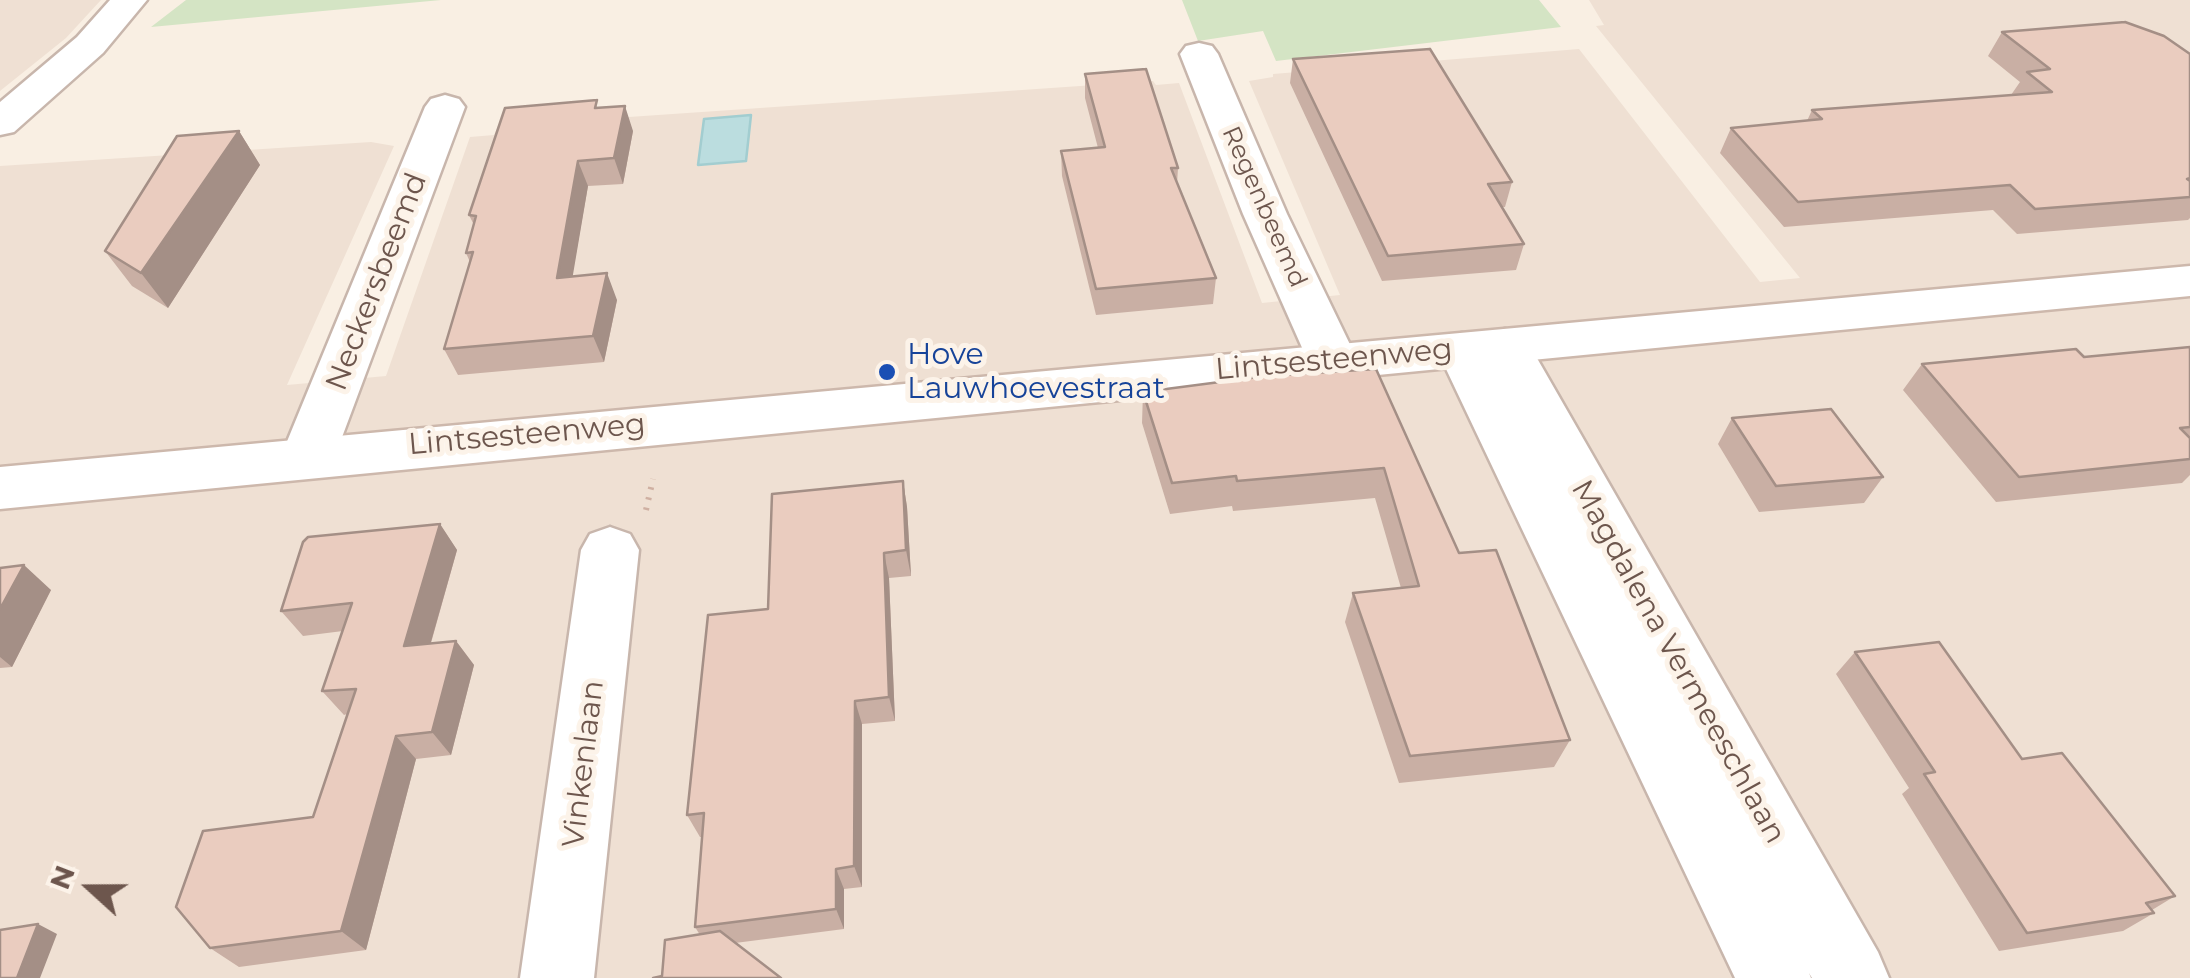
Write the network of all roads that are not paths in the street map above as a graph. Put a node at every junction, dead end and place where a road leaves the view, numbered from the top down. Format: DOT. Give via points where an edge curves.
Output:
graph roads {
  1 [pos="129,0"];
  2 [pos="1199,54"];
  3 [pos="445,107"];
  4 [pos="0,123"];
  5 [pos="2190,280"];
  6 [pos="1483,348"];
  7 [pos="1332,359"];
  8 [pos="308,456"];
  9 [pos="0,488"];
  10 [pos="610,550"];
  11 [pos="557,978"];
  12 [pos="1774,978"];
  13 [pos="1852,978"];
  1 -- 4 [label="street" via="90,45"];
  2 -- 7 [label="street, Regenbeemd"];
  3 -- 8 [label="street, Neckersbeemd"];
  5 -- 6 [label="street, Lintsesteenweg"];
  6 -- 7 [label="street, Lintsesteenweg"];
  6 -- 12 [label="street, Magdalena Vermeeschlaan"];
  6 -- 13 [label="street, Magdalena Vermeeschlaan"];
  7 -- 8 [label="street, Lintsesteenweg"];
  8 -- 9 [label="street, Lintsesteenweg"];
  10 -- 11 [label="street, Vinkenlaan"];
}
